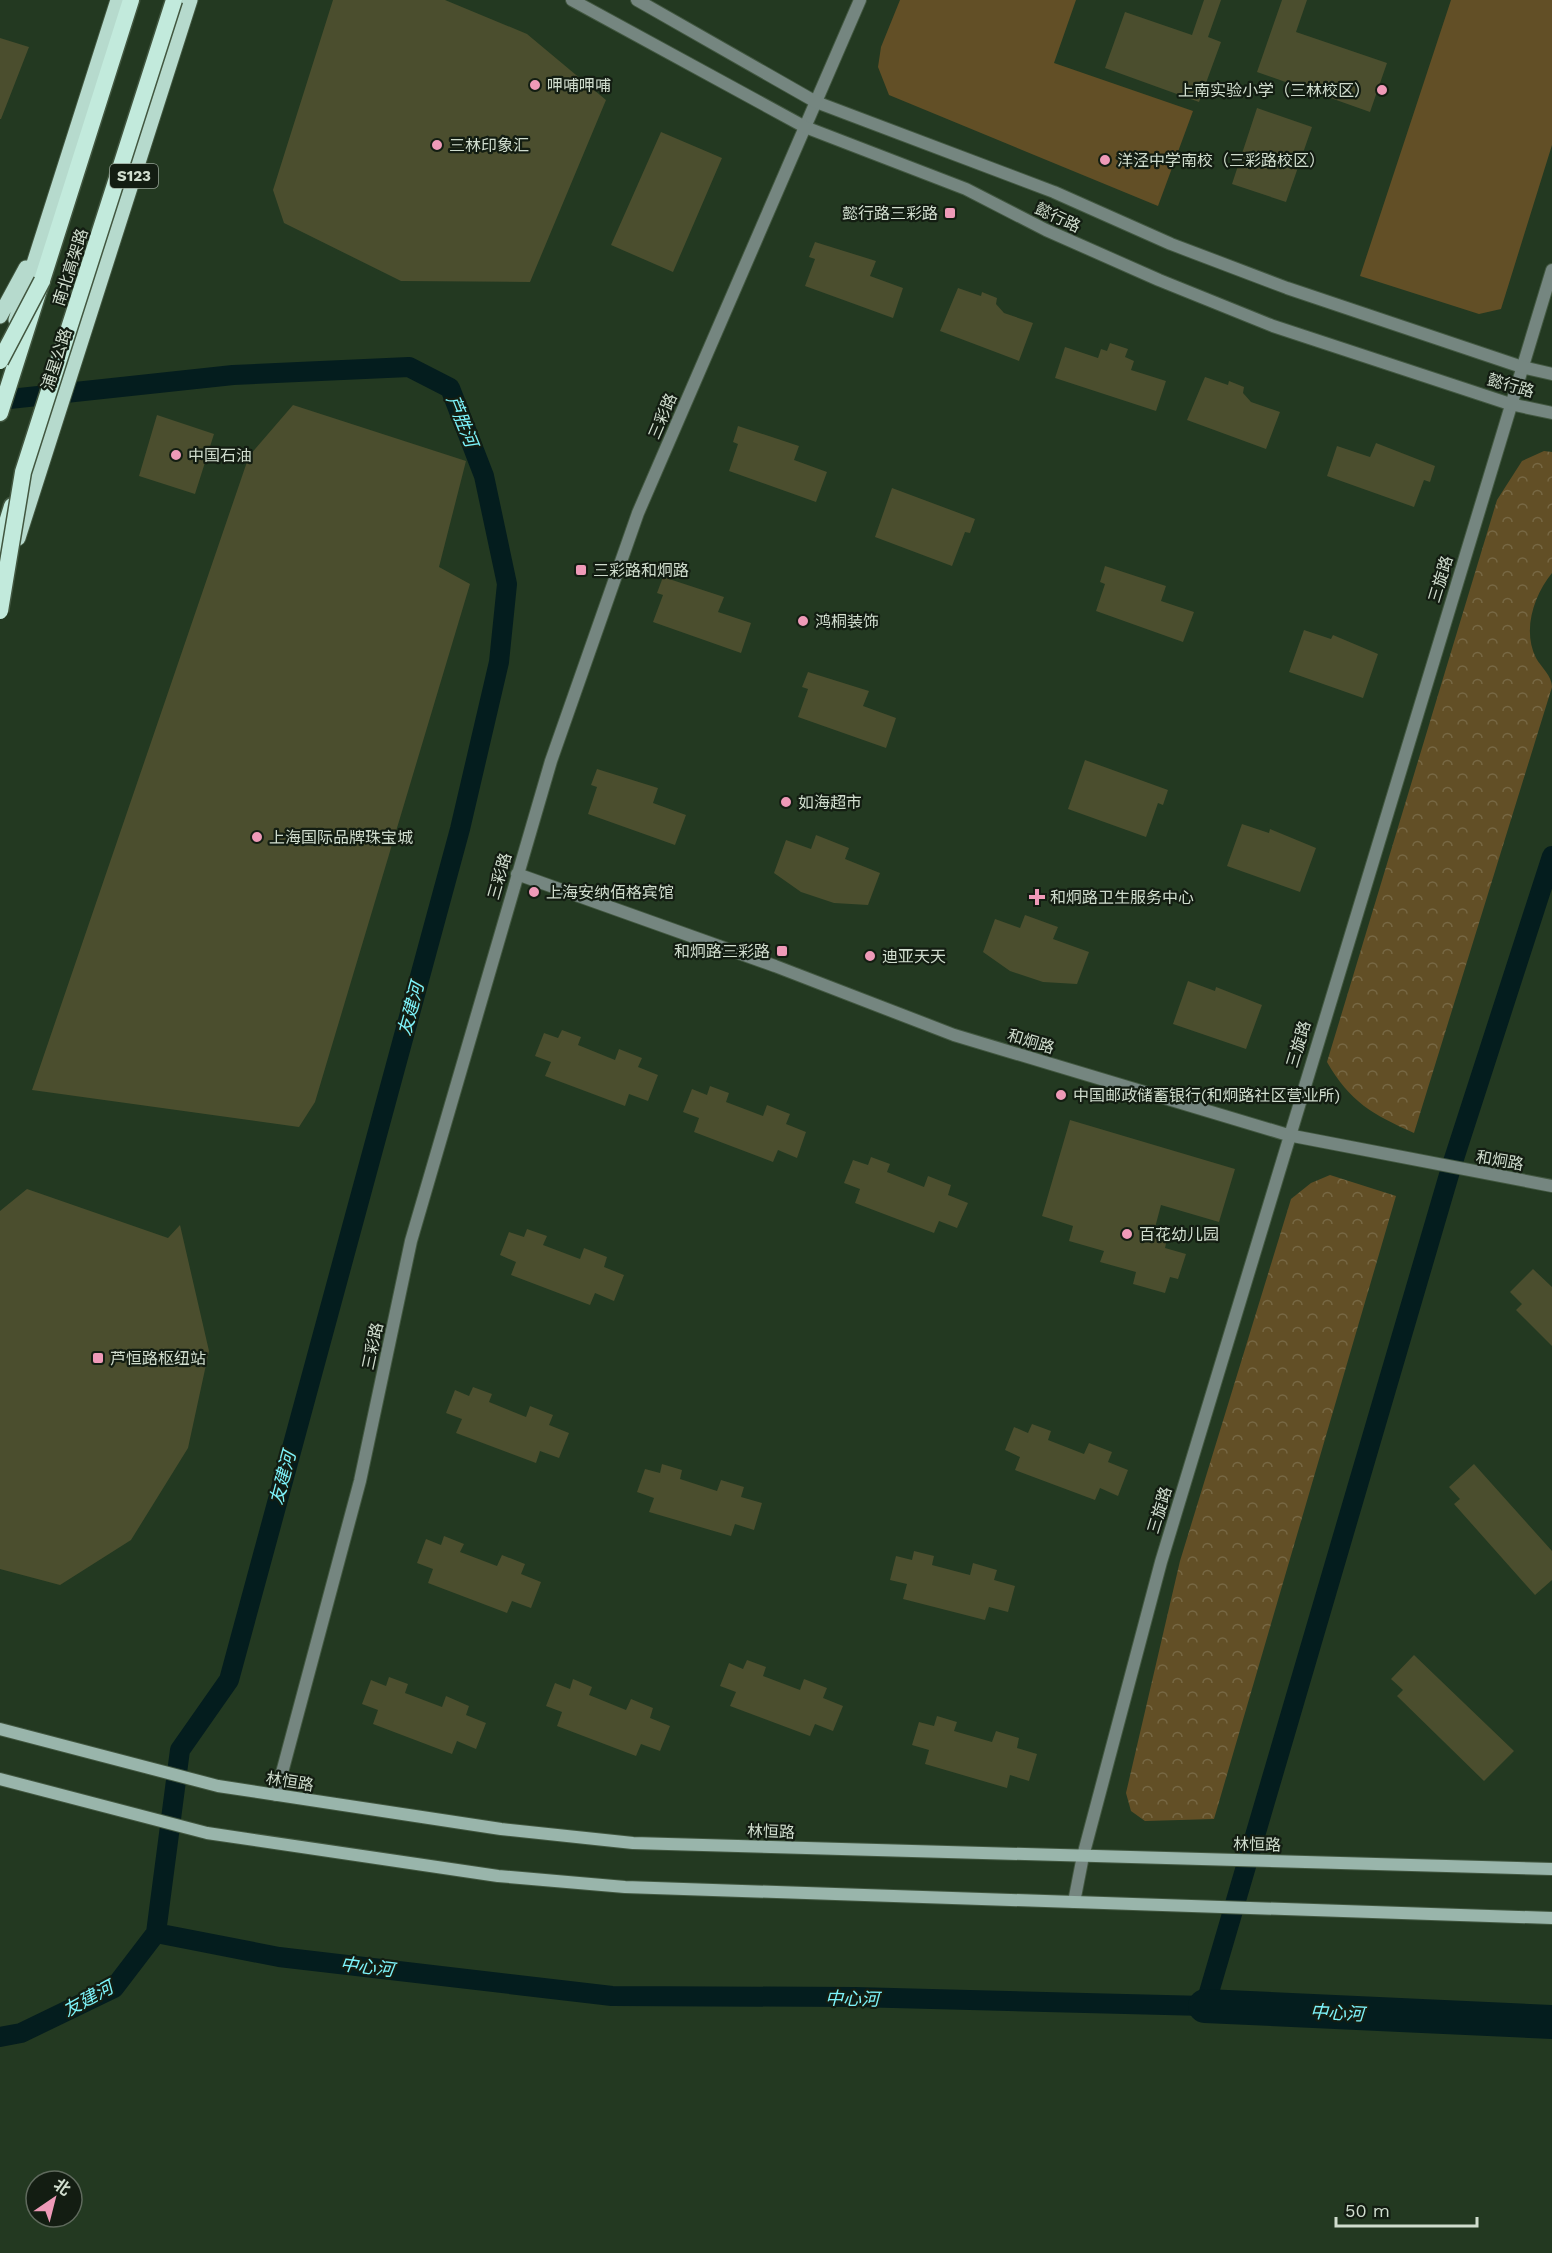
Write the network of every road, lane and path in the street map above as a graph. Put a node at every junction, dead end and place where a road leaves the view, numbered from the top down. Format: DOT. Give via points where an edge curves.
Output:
graph roads {
  1 [pos="117,0"];
  2 [pos="131,0"];
  3 [pos="174,0"];
  4 [pos="190,0"];
  5 [pos="572,0"];
  6 [pos="637,0"];
  7 [pos="860,0"];
  8 [pos="816,102"];
  9 [pos="805,128"];
  10 [pos="40,245"];
  11 [pos="1552,270"];
  12 [pos="42,281"];
  13 [pos="0,316"];
  14 [pos="1,364"];
  15 [pos="1522,367"];
  16 [pos="1552,374"];
  17 [pos="1510,404"];
  18 [pos="0,413"];
  19 [pos="1552,413"];
  20 [pos="23,472"];
  21 [pos="0,545"];
  22 [pos="0,592"];
  23 [pos="0,611"];
  24 [pos="517,874"];
  25 [pos="1288,1135"];
  26 [pos="1552,1186"];
  27 [pos="0,1729"];
  28 [pos="0,1779"];
  29 [pos="276,1795"];
  30 [pos="1083,1856"];
  31 [pos="1552,1869"];
  32 [pos="1074,1902"];
  33 [pos="1552,1918"];
  1 -- 10 [label="main road"];
  2 -- 12 [label="highway, 南北高架路"];
  3 -- 20 [label="highway, 南北高架路, bridge"];
  4 -- 22 [label="main road, 浦星公路 / S123"];
  5 -- 9 [label="street, 懿行路"];
  6 -- 8 [label="street, 懿行路"];
  7 -- 8 [label="street, 三彩路"];
  8 -- 9 [label="street, 三彩路"];
  8 -- 15 [label="street, 懿行路" via="1054,192 1171,244 1287,288"];
  9 -- 17 [label="street, 懿行路" via="966,189 1056,235 1273,326"];
  9 -- 24 [label="street, 三彩路" via="638,513 551,761"];
  10 -- 13 [label="main road"];
  10 -- 14 [label="main road"];
  11 -- 15 [label="street, 三旋路"];
  12 -- 14 [label="highway, bridge"];
  12 -- 18 [label="highway, 南北高架路, bridge"];
  15 -- 16 [label="street, 懿行路"];
  15 -- 17 [label="street, 三旋路"];
  17 -- 19 [label="street, 懿行路"];
  17 -- 25 [label="street, 三旋路"];
  20 -- 21 [label="highway, 南北高架路, bridge"];
  20 -- 23 [label="highway, bridge"];
  24 -- 25 [label="street, 和炯路" via="954,1035"];
  24 -- 29 [label="street, 三彩路" via="411,1241 360,1481"];
  25 -- 26 [label="street, 和炯路"];
  25 -- 30 [label="street, 三旋路" via="1161,1562"];
  27 -- 29 [label="main road, 林恒路" via="218,1786"];
  28 -- 32 [label="main road" via="207,1833 498,1876 625,1887"];
  29 -- 30 [label="main road, 林恒路" via="501,1829 633,1843"];
  30 -- 31 [label="main road, 林恒路"];
  30 -- 32 [label="street, 三旋路"];
  32 -- 33 [label="main road"];
}
